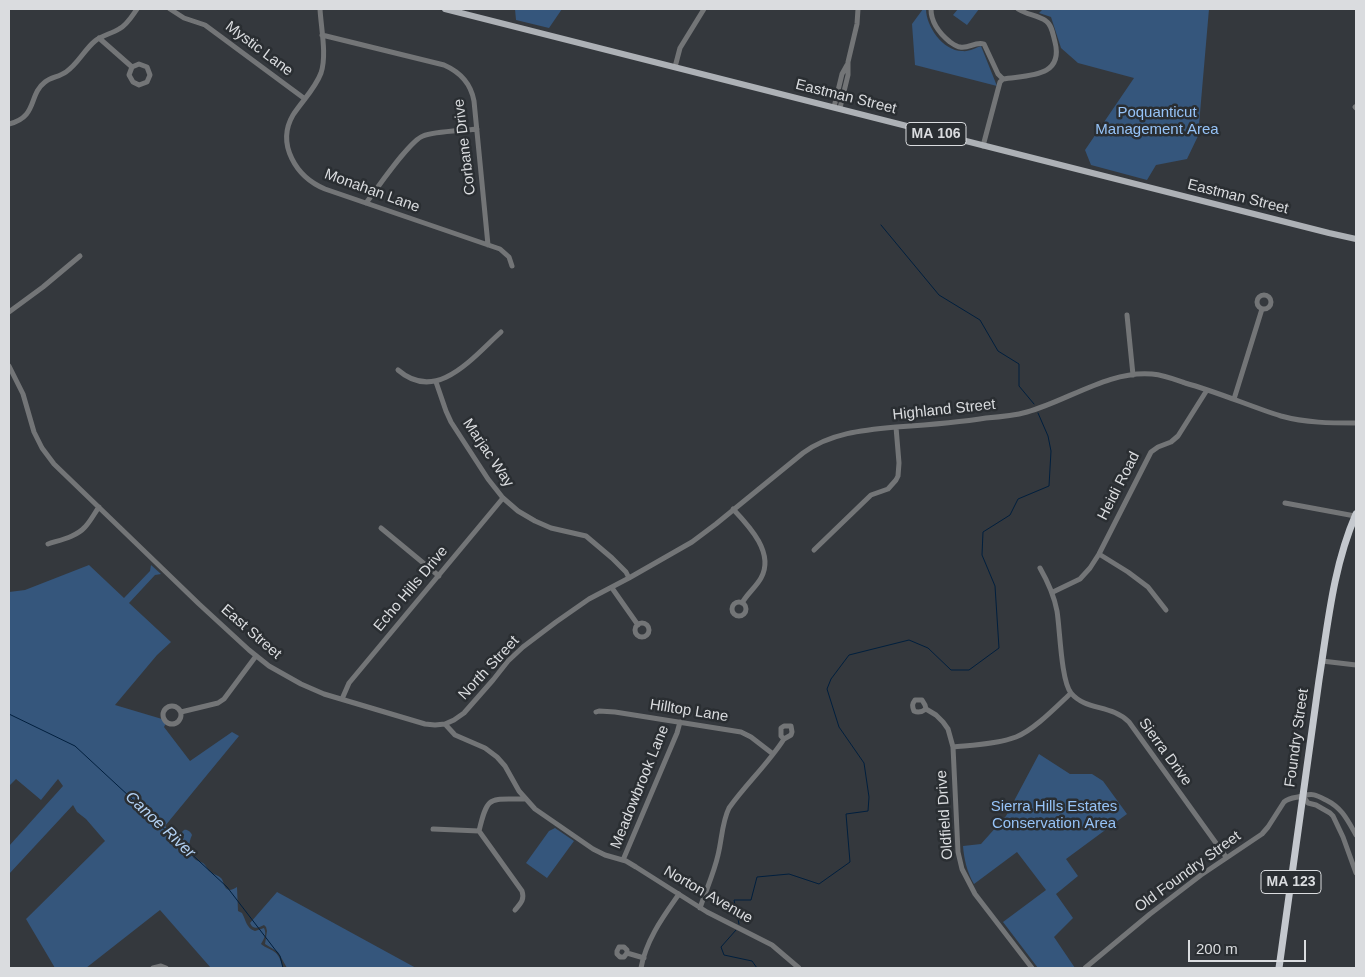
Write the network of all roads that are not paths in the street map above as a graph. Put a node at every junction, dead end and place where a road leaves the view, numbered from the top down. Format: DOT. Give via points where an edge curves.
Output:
graph roads {
  1 [pos="137,9"];
  2 [pos="170,9"];
  3 [pos="320,9"];
  4 [pos="445,9"];
  5 [pos="704,9"];
  6 [pos="858,9"];
  7 [pos="931,9"];
  8 [pos="1018,9"];
  9 [pos="322,35"];
  10 [pos="99,38"];
  11 [pos="132,67"];
  12 [pos="675,67"];
  13 [pos="1003,78"];
  14 [pos="305,99"];
  15 [pos="837,108"];
  16 [pos="9,124"];
  17 [pos="477,129"];
  18 [pos="985,147"];
  19 [pos="366,203"];
  20 [pos="1356,238"];
  21 [pos="488,245"];
  22 [pos="80,256"];
  23 [pos="512,266"];
  24 [pos="1262,309"];
  25 [pos="9,312"];
  26 [pos="1127,315"];
  27 [pos="501,332"];
  28 [pos="9,366"];
  29 [pos="398,370"];
  30 [pos="1133,375"];
  31 [pos="436,382"];
  32 [pos="1208,390"];
  33 [pos="1234,399"];
  34 [pos="1356,423"];
  35 [pos="896,427"];
  36 [pos="503,498"];
  37 [pos="1285,504"];
  38 [pos="99,507"];
  39 [pos="733,509"];
  40 [pos="1356,515"];
  41 [pos="381,528"];
  42 [pos="48,544"];
  43 [pos="814,550"];
  44 [pos="1099,554"];
  45 [pos="1040,568"];
  46 [pos="439,576"];
  47 [pos="629,578"];
  48 [pos="612,588"];
  49 [pos="1053,592"];
  50 [pos="742,603"];
  51 [pos="575,609"];
  52 [pos="1166,610"];
  53 [pos="638,624"];
  54 [pos="256,656"];
  55 [pos="1322,661"];
  56 [pos="1356,665"];
  57 [pos="1071,693"];
  58 [pos="342,699"];
  59 [pos="926,709"];
  60 [pos="181,712"];
  61 [pos="596,712"];
  62 [pos="680,722"];
  63 [pos="445,724"];
  64 [pos="784,739"];
  65 [pos="953,747"];
  66 [pos="773,754"];
  67 [pos="1302,796"];
  68 [pos="1319,796"];
  69 [pos="526,799"];
  70 [pos="1316,805"];
  71 [pos="433,830"];
  72 [pos="479,831"];
  73 [pos="1356,835"];
  74 [pos="1226,857"];
  75 [pos="623,860"];
  76 [pos="1356,873"];
  77 [pos="678,894"];
  78 [pos="700,908"];
  79 [pos="515,910"];
  80 [pos="627,953"];
  81 [pos="644,958"];
  82 [pos="154,968"];
  83 [pos="166,968"];
  84 [pos="641,968"];
  85 [pos="799,968"];
  86 [pos="1032,968"];
  87 [pos="1087,968"];
  88 [pos="1279,968"];
  1 -- 10 [label="street" via="126,24"];
  2 -- 14 [label="street, Mystic Lane" via="184,18 205,24"];
  3 -- 9 [label="street, Monahan Lane"];
  4 -- 12 [label="main road, Eastman Street / MA 106"];
  5 -- 12 [label="street" via="680,48"];
  6 -- 15 [label="street"];
  7 -- 13 [label="street" via="936,29 955,45 962,48 984,44"];
  8 -- 13 [label="street" via="1048,22 1056,52 1045,72"];
  9 -- 14 [label="street, Monahan Lane" via="322,67 318,80"];
  9 -- 17 [label="street, Corbane Drive" via="454,70 473,95"];
  10 -- 11 [label="street"];
  10 -- 16 [label="street" via="70,69 43,83 29,112"];
  11 -- 11 [label="street" via="145,66 150,72 148,80 141,84 133,82 129,75"];
  12 -- 15 [label="main road, Eastman Street / MA 106"];
  13 -- 18 [label="street"];
  14 -- 19 [label="street, Monahan Lane" via="287,131 288,151 294,164 312,182"];
  15 -- 18 [label="main road, Eastman Street / MA 106"];
  17 -- 19 [label="street" via="420,137"];
  17 -- 21 [label="street, Corbane Drive"];
  18 -- 20 [label="main road, Eastman Street / MA 106"];
  19 -- 21 [label="street, Monahan Lane"];
  21 -- 23 [label="street, Monahan Lane" via="507,254"];
  22 -- 25 [label="street"];
  24 -- 33 [label="street"];
  26 -- 30 [label="street"];
  27 -- 31 [label="street" via="456,372"];
  28 -- 38 [label="street, East Street" via="23,394 42,448"];
  29 -- 31 [label="street" via="413,380"];
  30 -- 32 [label="street, Highland Street" via="1162,375"];
  30 -- 35 [label="street, Highland Street" via="1107,381 1017,414"];
  31 -- 36 [label="street, Marjac Way" via="451,422"];
  32 -- 33 [label="street, Highland Street"];
  32 -- 44 [label="street, Heidi Road" via="1178,436 1151,452"];
  33 -- 34 [label="street, Highland Street" via="1308,422"];
  35 -- 39 [label="street, Highland Street" via="852,432 810,447"];
  35 -- 43 [label="street" via="899,463 896,480 888,488 867,498"];
  36 -- 46 [label="street, Echo Hills Drive"];
  36 -- 47 [label="street, Marjac Way" via="528,518 551,528 586,536"];
  37 -- 40 [label="street"];
  38 -- 42 [label="street" via="80,531"];
  38 -- 54 [label="street, East Street"];
  39 -- 47 [label="street, Highland Street" via="692,542"];
  39 -- 50 [label="street" via="750,526 761,546 765,565 762,576"];
  40 -- 55 [label="highway, Foundry Street / MA 123" via="1334,581"];
  41 -- 46 [label="street"];
  44 -- 49 [label="street, Heidi Road" via="1080,579"];
  44 -- 52 [label="street" via="1148,587"];
  45 -- 49 [label="street"];
  46 -- 58 [label="street, Echo Hills Drive" via="349,683"];
  47 -- 48 [label="street, Highland Street"];
  48 -- 51 [label="street, Highland Street"];
  48 -- 53 [label="street"];
  49 -- 57 [label="street" via="1065,680"];
  51 -- 63 [label="street, North Street" via="523,647 464,712"];
  54 -- 58 [label="street, East Street" via="301,684"];
  54 -- 60 [label="street" via="224,699"];
  55 -- 56 [label="street"];
  55 -- 67 [label="highway, Foundry Street / MA 123"];
  57 -- 65 [label="street" via="1033,727 1016,737"];
  57 -- 74 [label="street, Sierra Drive" via="1082,702 1114,712 1128,722"];
  58 -- 63 [label="street, East Street" via="425,724"];
  59 -- 65 [label="street, Oldfield Drive" via="948,729"];
  61 -- 62 [label="street, Hilltop Lane"];
  62 -- 66 [label="street, Hilltop Lane" via="741,732"];
  62 -- 75 [label="street, Meadowbrook Lane"];
  63 -- 69 [label="street" via="455,735 498,757"];
  64 -- 66 [label="street"];
  65 -- 86 [label="street, Oldfield Drive" via="958,852 962,869 975,894"];
  66 -- 78 [label="street" via="725,815 714,871"];
  67 -- 68 [label="street" via="1309,793"];
  67 -- 70 [label="street" via="1308,803"];
  67 -- 74 [label="street, Old Foundry Street" via="1286,800 1264,832"];
  67 -- 88 [label="highway, Foundry Street / MA 123"];
  68 -- 70 [label="street"];
  68 -- 73 [label="street" via="1336,805"];
  69 -- 72 [label="street" via="500,798 490,802"];
  69 -- 75 [label="street, Norton Avenue" via="580,842"];
  70 -- 76 [label="street" via="1336,821"];
  71 -- 72 [label="street"];
  72 -- 79 [label="street" via="522,891 523,901"];
  74 -- 87 [label="street, Old Foundry Street"];
  75 -- 77 [label="street, Norton Avenue"];
  77 -- 78 [label="street, Norton Avenue"];
  77 -- 81 [label="street" via="653,934"];
  78 -- 85 [label="street, Norton Avenue" via="772,945"];
  80 -- 81 [label="street"];
  81 -- 84 [label="street"];
  82 -- 83 [label="street"];
}
